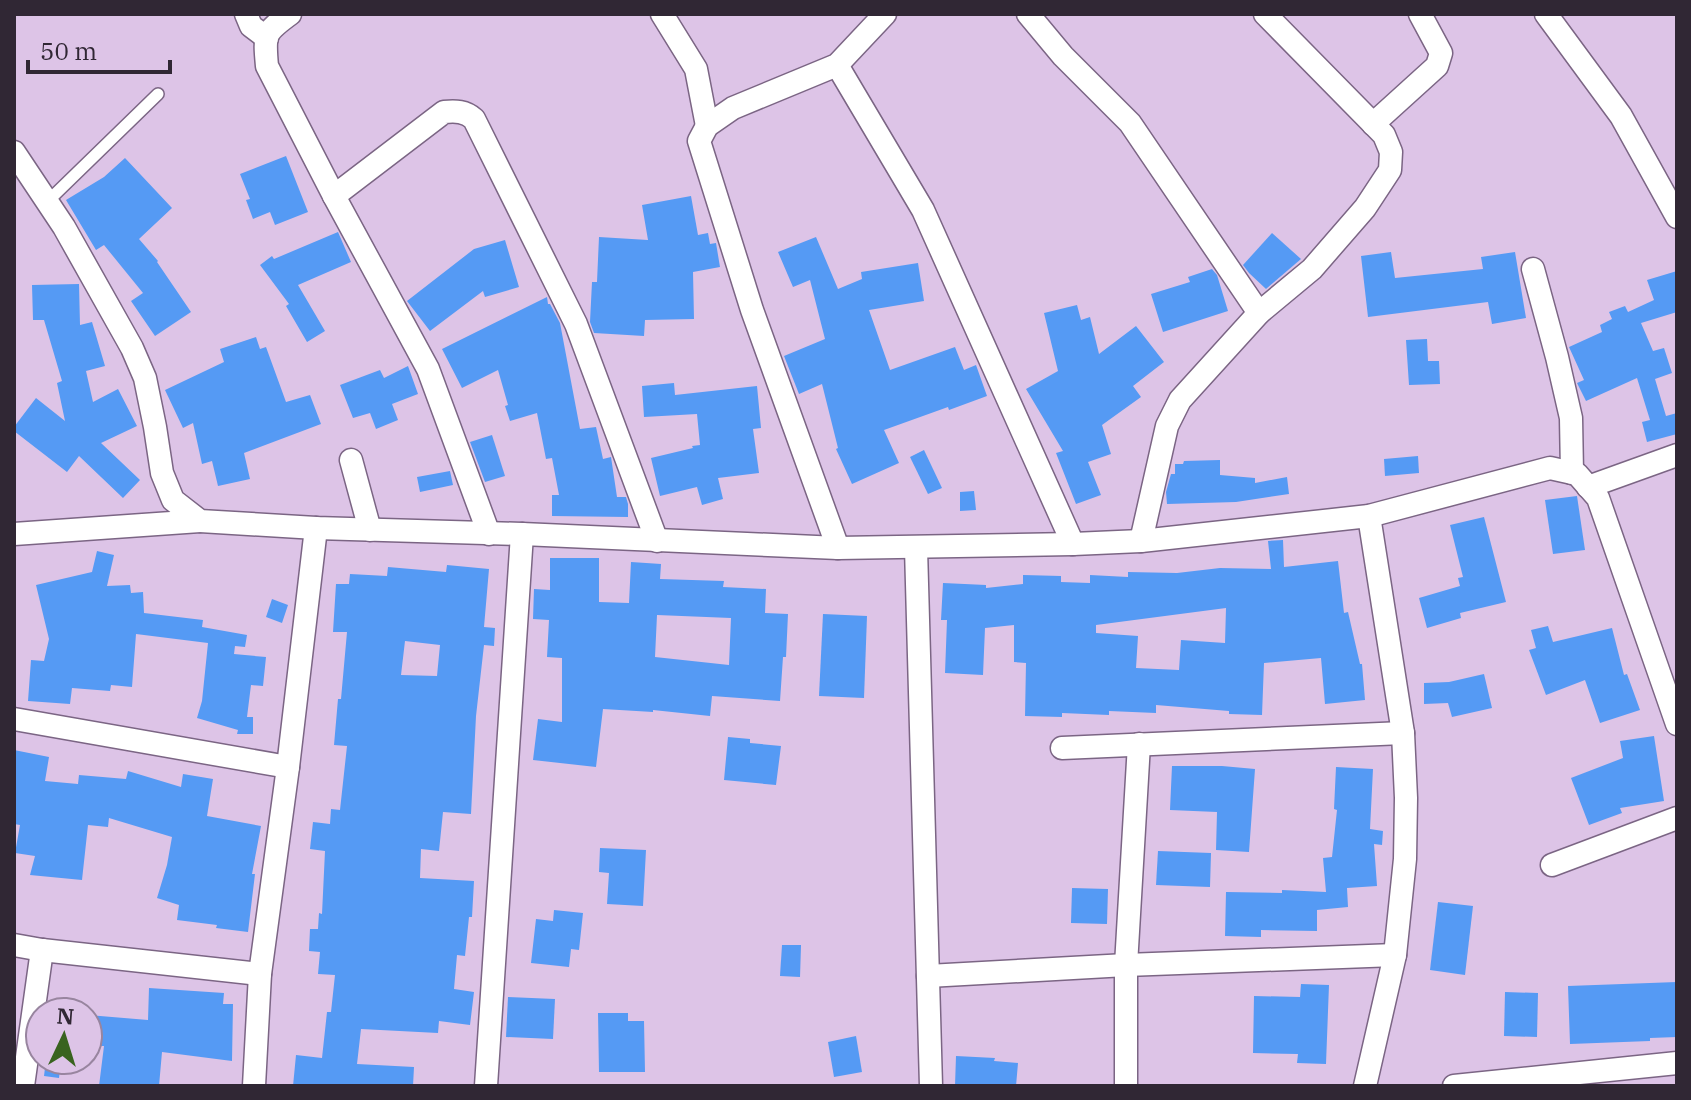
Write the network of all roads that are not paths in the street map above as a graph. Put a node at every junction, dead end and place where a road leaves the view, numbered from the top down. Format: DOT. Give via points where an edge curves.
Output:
graph roads {
  1 [pos="246,14"];
  2 [pos="290,14"];
  3 [pos="662,14"];
  4 [pos="885,14"];
  5 [pos="1028,14"];
  6 [pos="1265,14"];
  7 [pos="1420,14"];
  8 [pos="1546,14"];
  9 [pos="267,38"];
  10 [pos="837,65"];
  11 [pos="158,94"];
  12 [pos="1373,124"];
  13 [pos="707,126"];
  14 [pos="15,158"];
  15 [pos="334,196"];
  16 [pos="47,202"];
  17 [pos="1677,217"];
  18 [pos="1533,269"];
  19 [pos="1259,313"];
  20 [pos="1677,455"];
  21 [pos="351,460"];
  22 [pos="1580,480"];
  23 [pos="1369,516"];
  24 [pos="200,521"];
  25 [pos="316,528"];
  26 [pos="370,530"];
  27 [pos="14,534"];
  28 [pos="489,534"];
  29 [pos="522,534"];
  30 [pos="657,541"];
  31 [pos="1141,541"];
  32 [pos="1073,544"];
  33 [pos="838,548"];
  34 [pos="916,548"];
  35 [pos="14,719"];
  36 [pos="1677,724"];
  37 [pos="1403,733"];
  38 [pos="1139,744"];
  39 [pos="1062,748"];
  40 [pos="288,767"];
  41 [pos="1677,818"];
  42 [pos="1552,865"];
  43 [pos="14,945"];
  44 [pos="42,950"];
  45 [pos="1395,955"];
  46 [pos="1126,965"];
  47 [pos="260,974"];
  48 [pos="928,976"];
  49 [pos="1677,1063"];
  50 [pos="1579,1080"];
  51 [pos="23,1086"];
  52 [pos="254,1086"];
  53 [pos="486,1086"];
  54 [pos="931,1086"];
  55 [pos="1126,1086"];
  56 [pos="1365,1086"];
  57 [pos="1454,1086"];
  1 -- 9 [label="street" via="251,26"];
  2 -- 9 [label="street" via="269,30"];
  3 -- 13 [label="street" via="696,69"];
  4 -- 10 [label="street"];
  5 -- 19 [label="street" via="1130,123"];
  6 -- 12 [label="street"];
  7 -- 12 [label="street" via="1441,53 1437,66"];
  8 -- 17 [label="street" via="1621,116"];
  9 -- 15 [label="street" via="267,66"];
  10 -- 13 [label="street" via="733,108"];
  10 -- 32 [label="street" via="923,210"];
  11 -- 16 [label="lane"];
  12 -- 19 [label="street" via="1391,152 1390,170 1312,269"];
  13 -- 33 [label="street" via="699,141 752,310"];
  14 -- 16 [label="street"];
  15 -- 28 [label="street" via="428,369"];
  15 -- 30 [label="street" via="444,112 458,111 474,119 576,324"];
  16 -- 24 [label="street" via="145,378 162,473 173,500"];
  18 -- 22 [label="street" via="1571,418"];
  19 -- 31 [label="street" via="1173,412"];
  20 -- 22 [label="street"];
  21 -- 26 [label="street"];
  22 -- 23 [label="street" via="1550,468"];
  22 -- 36 [label="street" via="1598,498"];
  23 -- 31 [label="street"];
  23 -- 37 [label="street"];
  24 -- 25 [label="street"];
  24 -- 27 [label="street"];
  25 -- 26 [label="street"];
  25 -- 40 [label="street"];
  26 -- 28 [label="street"];
  28 -- 29 [label="street"];
  29 -- 30 [label="street"];
  29 -- 53 [label="street"];
  30 -- 33 [label="street"];
  31 -- 32 [label="street"];
  32 -- 34 [label="street"];
  33 -- 34 [label="street"];
  34 -- 48 [label="street"];
  35 -- 40 [label="street"];
  37 -- 38 [label="street"];
  37 -- 45 [label="street" via="1405,859"];
  38 -- 39 [label="street"];
  38 -- 46 [label="street"];
  40 -- 47 [label="street"];
  41 -- 42 [label="street"];
  43 -- 44 [label="street"];
  44 -- 47 [label="street"];
  44 -- 51 [label="street"];
  45 -- 46 [label="street"];
  45 -- 56 [label="street"];
  46 -- 48 [label="street"];
  46 -- 55 [label="street"];
  47 -- 52 [label="street"];
  48 -- 54 [label="street"];
  49 -- 50 [label="street"];
  50 -- 57 [label="street"];
}
